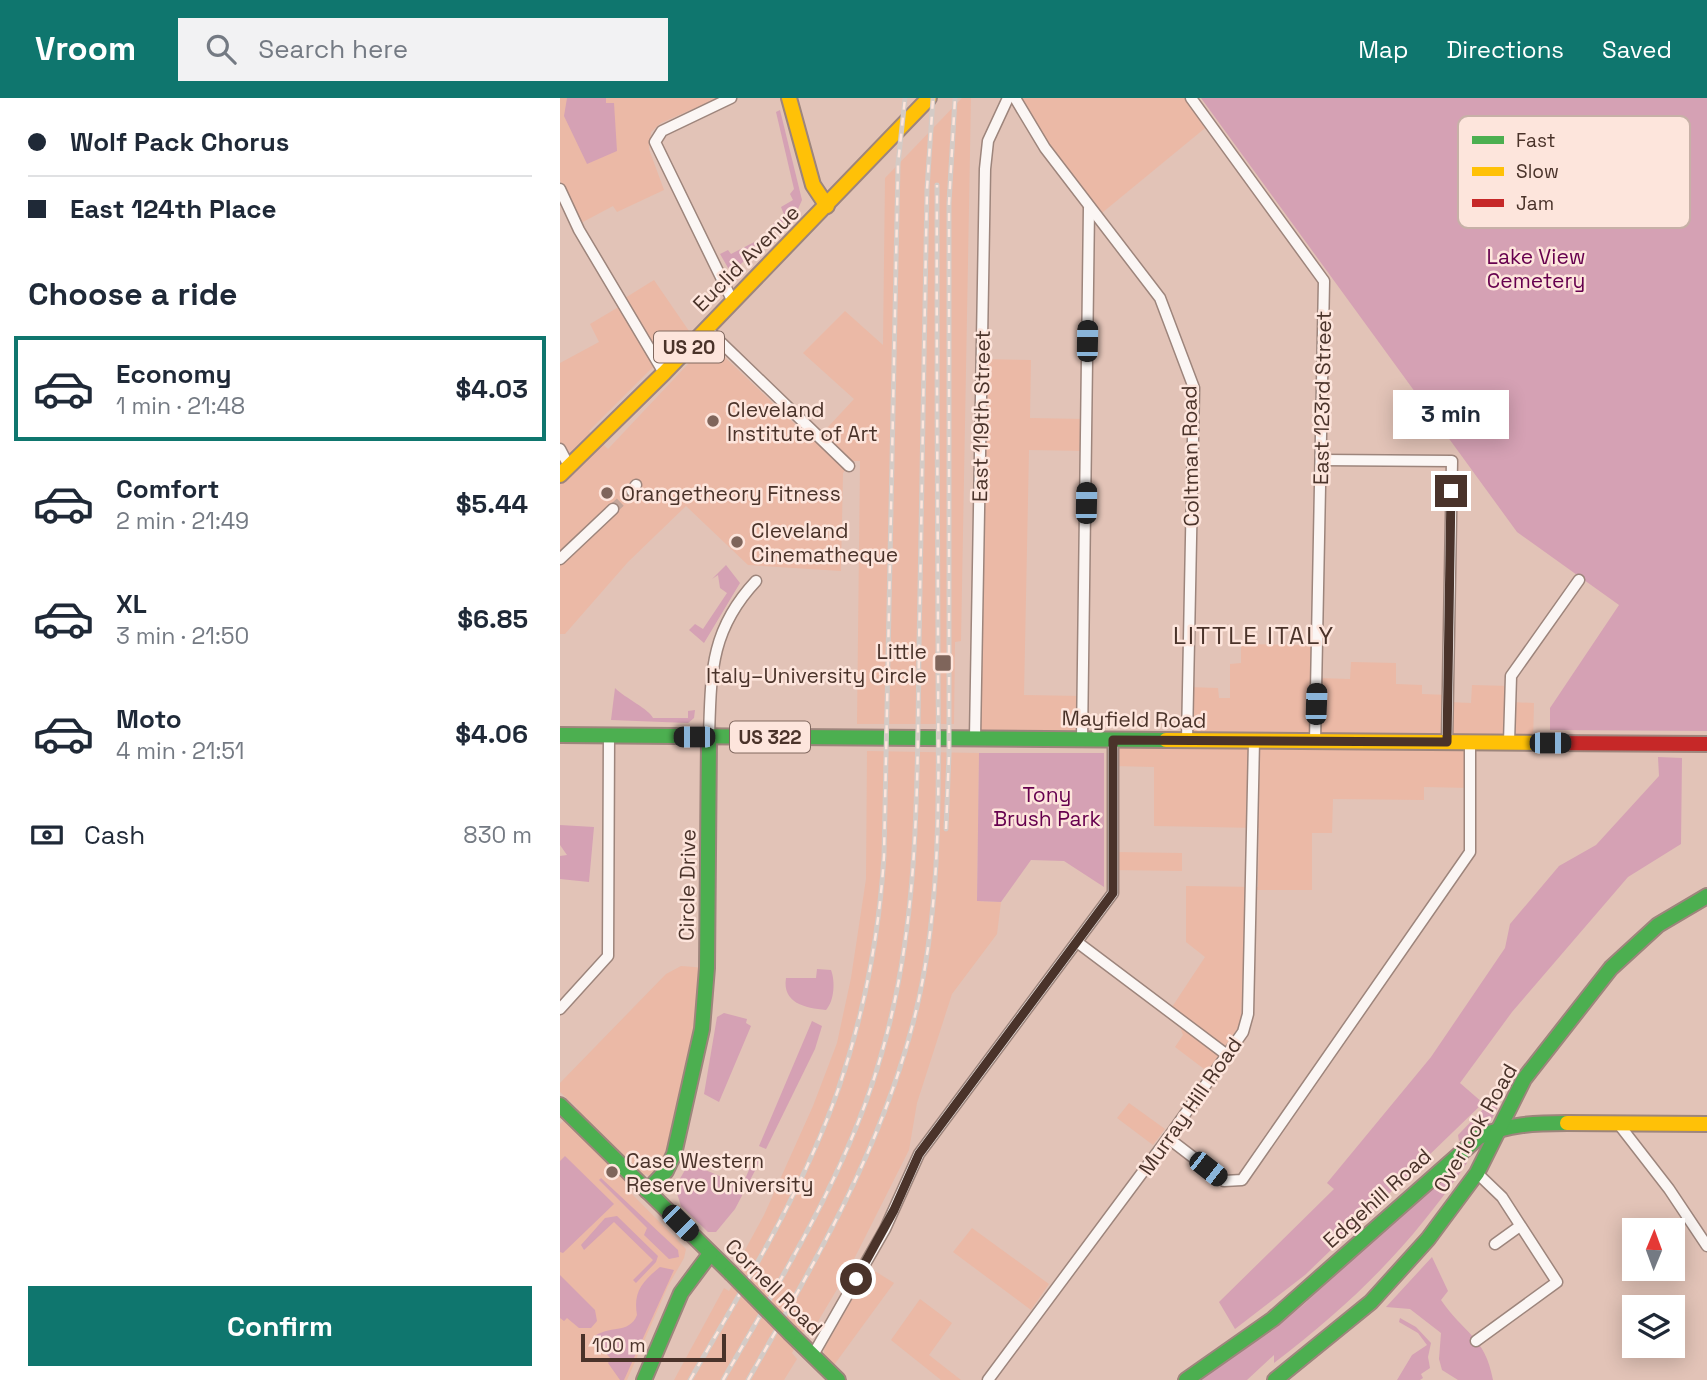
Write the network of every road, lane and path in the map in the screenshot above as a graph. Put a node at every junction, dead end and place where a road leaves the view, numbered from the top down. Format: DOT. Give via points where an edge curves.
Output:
graph roads {
  1 [pos="731,98"];
  2 [pos="789,98"];
  3 [pos="929,98"];
  4 [pos="1008,98"];
  5 [pos="1015,98"];
  6 [pos="1191,98"];
  7 [pos="560,189"];
  8 [pos="827,206"];
  9 [pos="1089,207"];
  10 [pos="733,302"];
  11 [pos="706,328"];
  12 [pos="664,373"];
  13 [pos="560,449"];
  14 [pos="1322,460"];
  15 [pos="849,467"];
  16 [pos="565,470"];
  17 [pos="613,509"];
  18 [pos="560,559"];
  19 [pos="755,580"];
  20 [pos="1579,580"];
  21 [pos="560,735"];
  22 [pos="609,736"];
  23 [pos="709,737"];
  24 [pos="975,738"];
  25 [pos="1082,739"];
  26 [pos="1113,740"];
  27 [pos="1187,740"];
  28 [pos="1254,741"];
  29 [pos="1315,742"];
  30 [pos="1447,742"];
  31 [pos="1470,742"];
  32 [pos="1509,742"];
  33 [pos="1707,744"];
  34 [pos="1707,896"];
  35 [pos="1077,942"];
  36 [pos="560,1009"];
  37 [pos="1227,1055"];
  38 [pos="561,1109"];
  39 [pos="1616,1122"];
  40 [pos="1707,1124"];
  41 [pos="1500,1128"];
  42 [pos="1168,1139"];
  43 [pos="1477,1172"];
  44 [pos="648,1191"];
  45 [pos="1520,1226"];
  46 [pos="1495,1244"];
  47 [pos="1707,1246"];
  48 [pos="710,1254"];
  49 [pos="1475,1341"];
  50 [pos="813,1355"];
  51 [pos="644,1380"];
  52 [pos="838,1380"];
  53 [pos="988,1380"];
  54 [pos="1186,1380"];
  55 [pos="1275,1380"];
  1 -- 10 [label="street" via="662,131 655,142"];
  2 -- 8 [label="street" via="813,185"];
  3 -- 8 [label="street, Euclid Avenue / US 20"];
  4 -- 24 [label="street, East 119th Street" via="991,133 985,169"];
  5 -- 9 [label="street, Coltman Road"];
  6 -- 14 [label="street, East 123rd Street" via="1324,281"];
  7 -- 12 [label="street" via="579,230"];
  8 -- 10 [label="street, Euclid Avenue / US 20"];
  9 -- 25 [label="street"];
  9 -- 27 [label="street, Coltman Road" via="1160,298 1194,388"];
  10 -- 11 [label="street, Euclid Avenue / US 20"];
  11 -- 12 [label="street, Euclid Avenue / US 20"];
  11 -- 15 [label="street"];
  12 -- 16 [label="street, Euclid Avenue / US 20"];
  13 -- 16 [label="street"];
  14 -- 29 [label="street, East 123rd Street"];
  14 -- 30 [label="street" via="1452,461"];
  17 -- 18 [label="street"];
  19 -- 23 [label="street, Circle Drive" via="726,621 714,652"];
  20 -- 32 [label="street" via="1511,676"];
  21 -- 22 [label="street, Mayfield Road / US 322"];
  22 -- 23 [label="street, Mayfield Road / US 322"];
  22 -- 36 [label="street" via="608,957"];
  23 -- 24 [label="street, Mayfield Road / US 322"];
  23 -- 44 [label="street, Circle Drive" via="707,968 702,1029 674,1154"];
  24 -- 25 [label="street, Mayfield Road / US 322"];
  25 -- 26 [label="street, Mayfield Road / US 322"];
  26 -- 27 [label="street, Mayfield Road / US 322"];
  26 -- 35 [label="street" via="1113,891"];
  27 -- 28 [label="street, Mayfield Road / US 322"];
  28 -- 29 [label="street, Mayfield Road / US 322"];
  28 -- 37 [label="street, Murray Hill Road" via="1248,1014"];
  29 -- 30 [label="street, Mayfield Road / US 322"];
  30 -- 31 [label="street, Mayfield Road / US 322"];
  31 -- 32 [label="street, Mayfield Road / US 322"];
  31 -- 42 [label="street" via="1470,852 1241,1180 1224,1181"];
  32 -- 33 [label="street, Mayfield Road / US 322"];
  34 -- 41 [label="street, Overlook Road" via="1658,925 1611,968 1524,1079"];
  35 -- 37 [label="street"];
  35 -- 50 [label="street" via="919,1154 885,1229"];
  37 -- 42 [label="street, Murray Hill Road"];
  38 -- 44 [label="street, Cornell Road"];
  39 -- 40 [label="street, Edgehill Road"];
  39 -- 41 [label="street, Edgehill Road" via="1528,1122"];
  39 -- 47 [label="street" via="1670,1189"];
  41 -- 43 [label="street, Overlook Road"];
  41 -- 54 [label="street, Edgehill Road" via="1459,1152 1273,1319"];
  42 -- 53 [label="street, Murray Hill Road"];
  43 -- 45 [label="street"];
  43 -- 55 [label="street, Overlook Road" via="1429,1239 1382,1291"];
  44 -- 48 [label="street, Cornell Road"];
  45 -- 46 [label="street"];
  45 -- 49 [label="street" via="1557,1282"];
  48 -- 50 [label="street, Cornell Road, bridge"];
  48 -- 51 [label="street" via="681,1293"];
  50 -- 52 [label="street, Cornell Road"];
}
